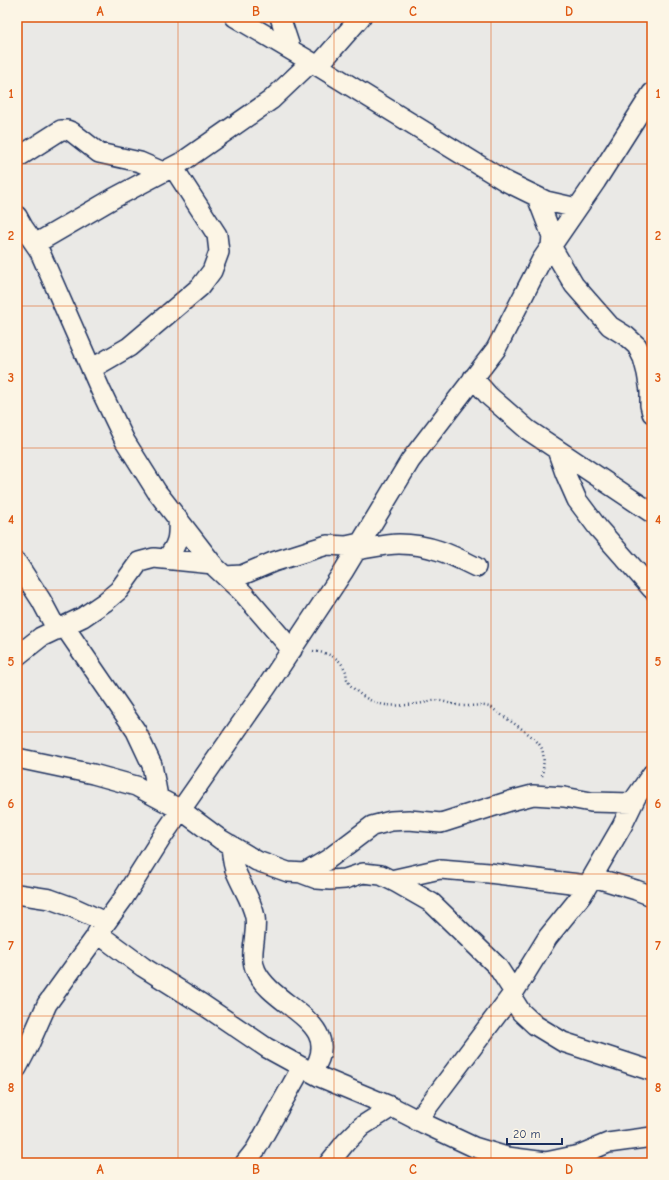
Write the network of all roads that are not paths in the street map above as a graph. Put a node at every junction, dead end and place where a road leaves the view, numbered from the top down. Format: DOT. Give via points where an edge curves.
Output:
graph roads {
  1 [pos="235,17"];
  2 [pos="280,17"];
  3 [pos="361,17"];
  4 [pos="291,50"];
  5 [pos="315,64"];
  6 [pos="652,93"];
  7 [pos="17,158"];
  8 [pos="168,169"];
  9 [pos="537,197"];
  10 [pos="577,208"];
  11 [pos="17,216"];
  12 [pos="35,244"];
  13 [pos="551,246"];
  14 [pos="91,369"];
  15 [pos="473,378"];
  16 [pos="652,412"];
  17 [pos="558,450"];
  18 [pos="652,513"];
  19 [pos="178,519"];
  20 [pos="358,547"];
  21 [pos="166,559"];
  22 [pos="17,563"];
  23 [pos="476,567"];
  24 [pos="219,570"];
  25 [pos="652,589"];
  26 [pos="61,628"];
  27 [pos="294,647"];
  28 [pos="17,656"];
  29 [pos="17,758"];
  30 [pos="652,774"];
  31 [pos="158,797"];
  32 [pos="633,803"];
  33 [pos="181,810"];
  34 [pos="231,845"];
  35 [pos="301,873"];
  36 [pos="391,880"];
  37 [pos="590,881"];
  38 [pos="17,894"];
  39 [pos="652,896"];
  40 [pos="101,928"];
  41 [pos="512,994"];
  42 [pos="17,1068"];
  43 [pos="307,1070"];
  44 [pos="652,1071"];
  45 [pos="392,1107"];
  46 [pos="417,1120"];
  47 [pos="652,1137"];
  48 [pos="461,1141"];
  49 [pos="245,1163"];
  50 [pos="329,1163"];
  51 [pos="476,1163"];
  1 -- 4 [label="street"];
  2 -- 4 [label="street"];
  3 -- 5 [label="street"];
  4 -- 5 [label="street"];
  5 -- 8 [label="street" via="271,100"];
  5 -- 9 [label="street" via="505,181"];
  6 -- 10 [label="street"];
  7 -- 8 [label="street" via="61,130 67,130 99,153"];
  8 -- 12 [label="street"];
  8 -- 14 [label="street" via="217,235 219,252 212,272 200,287 129,346"];
  9 -- 10 [label="street" via="546,202"];
  9 -- 13 [label="street" via="552,236"];
  10 -- 13 [label="street"];
  11 -- 12 [label="street"];
  12 -- 14 [label="street"];
  13 -- 15 [label="street" via="496,349"];
  13 -- 16 [label="street" via="574,285 593,308 610,326 637,346 647,373"];
  14 -- 19 [label="street" via="126,441 157,492"];
  15 -- 17 [label="street" via="489,396 528,430"];
  15 -- 20 [label="street" via="410,461"];
  17 -- 18 [label="street"];
  17 -- 25 [label="street" via="577,500"];
  19 -- 21 [label="street" via="178,541"];
  19 -- 24 [label="street"];
  20 -- 23 [label="street" via="399,544 428,547 447,552"];
  20 -- 24 [label="street" via="327,545 242,575"];
  20 -- 27 [label="street"];
  21 -- 24 [label="street"];
  21 -- 26 [label="street" via="154,558 138,562 119,590 106,602"];
  22 -- 26 [label="street"];
  24 -- 27 [label="street"];
  26 -- 28 [label="street" via="41,637"];
  26 -- 31 [label="street" via="136,732 152,765"];
  27 -- 33 [label="street"];
  29 -- 31 [label="street" via="93,774 136,786"];
  30 -- 32 [label="street"];
  31 -- 33 [label="street"];
  32 -- 35 [label="street" via="592,802 533,795 441,823 391,821 372,826 327,860"];
  32 -- 37 [label="street"];
  33 -- 34 [label="street"];
  33 -- 40 [label="street"];
  34 -- 35 [label="street" via="257,861 288,872"];
  34 -- 43 [label="street" via="236,872 255,916 253,961 256,972 276,995 304,1016 320,1036 320,1058"];
  35 -- 36 [label="street" via="330,880 363,873 380,875"];
  36 -- 37 [label="street" via="440,869"];
  36 -- 41 [label="street" via="432,903 497,966"];
  37 -- 39 [label="street" via="636,890"];
  37 -- 41 [label="street" via="582,895 548,936"];
  38 -- 40 [label="street" via="50,899 72,907"];
  40 -- 42 [label="street" via="47,1004"];
  40 -- 43 [label="street" via="143,967 267,1048"];
  41 -- 44 [label="street" via="521,1012 535,1025 563,1042"];
  41 -- 46 [label="street"];
  43 -- 45 [label="street"];
  43 -- 49 [label="street"];
  45 -- 46 [label="street"];
  45 -- 50 [label="street" via="362,1126"];
  46 -- 48 [label="street"];
  47 -- 48 [label="street" via="608,1143 579,1155 546,1162 507,1158"];
  48 -- 51 [label="street"];
}
